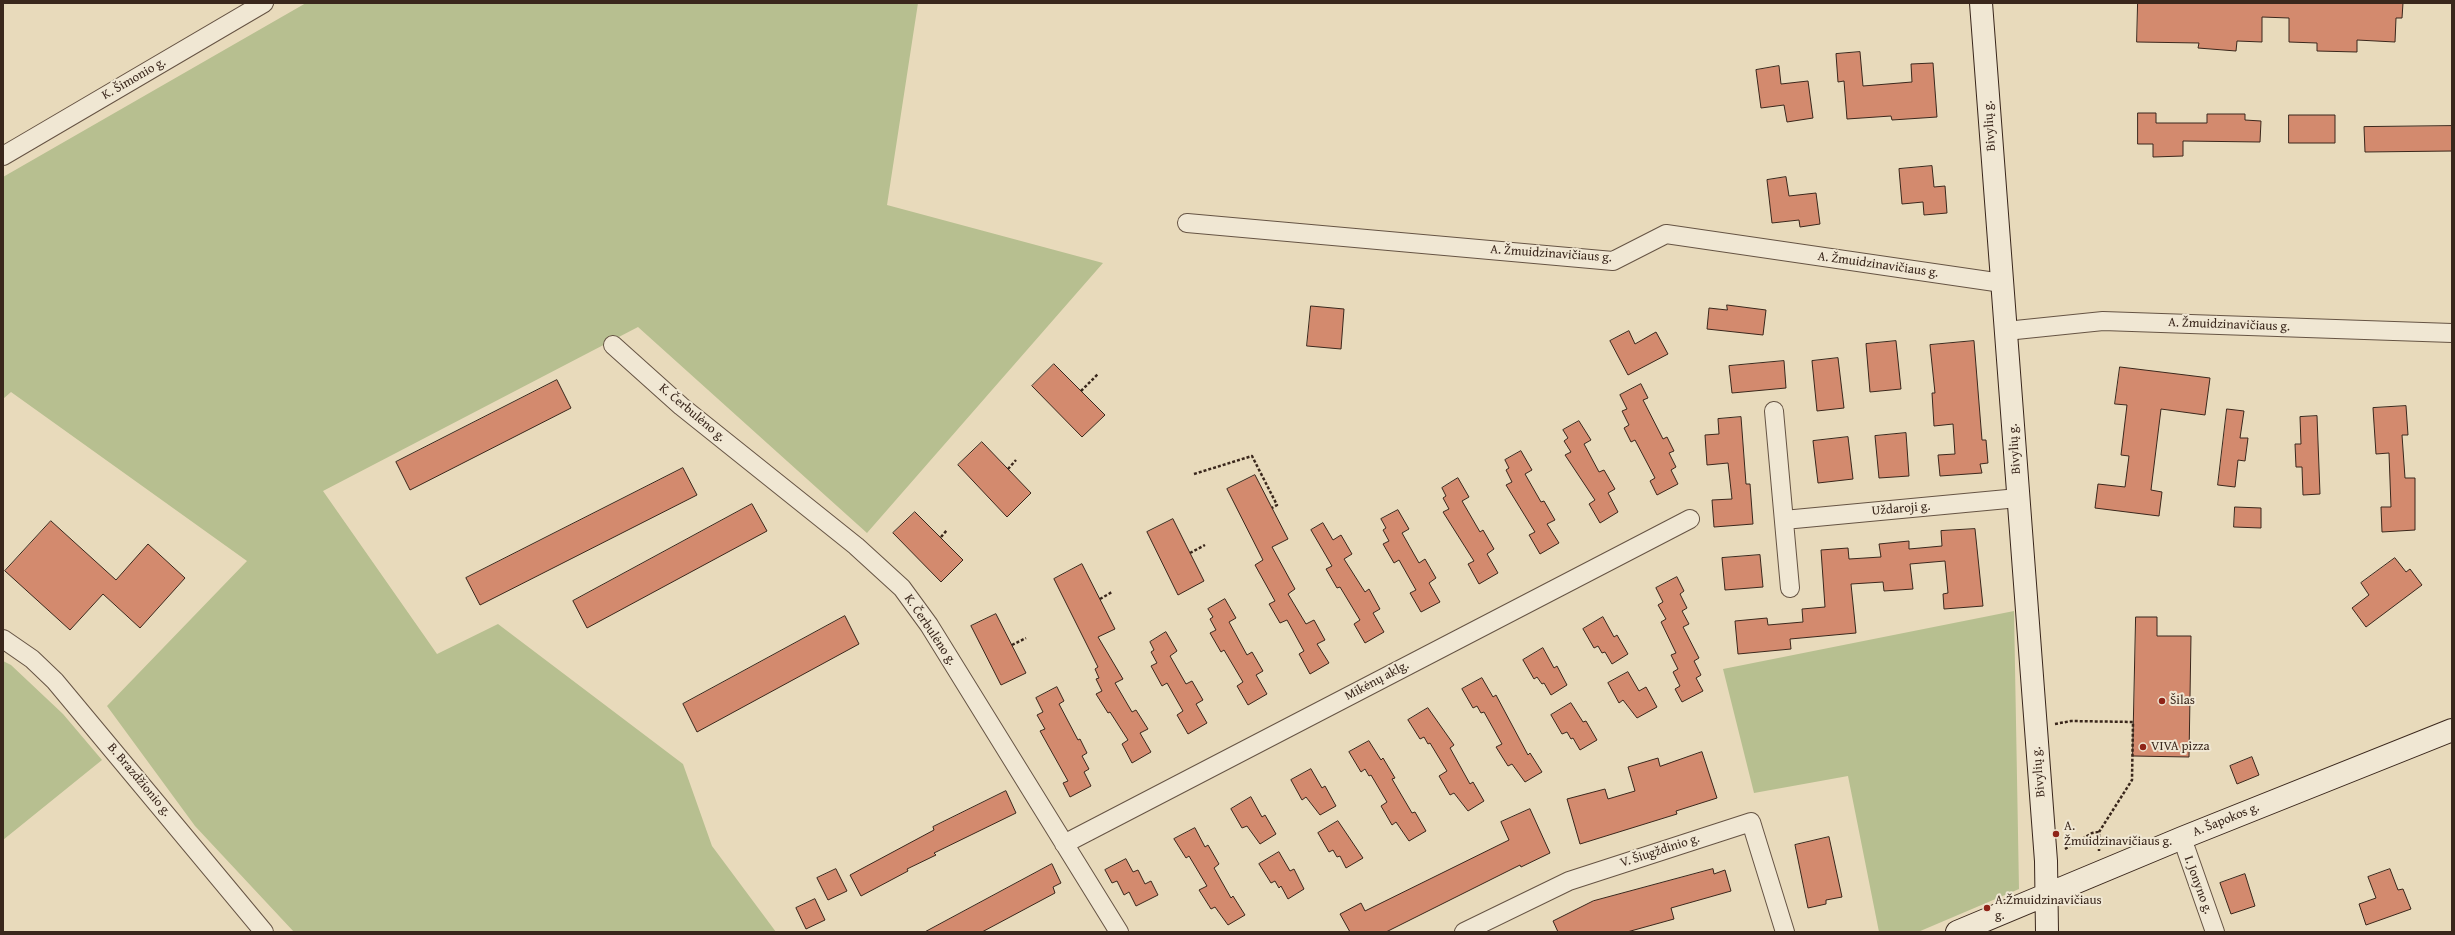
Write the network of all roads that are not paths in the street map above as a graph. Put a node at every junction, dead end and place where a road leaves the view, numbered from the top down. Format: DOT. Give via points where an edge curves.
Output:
graph roads {
  1 [pos="264,3"];
  2 [pos="1981,3"];
  3 [pos="3,156"];
  4 [pos="1187,223"];
  5 [pos="2002,283"];
  6 [pos="2006,331"];
  7 [pos="2452,333"];
  8 [pos="613,345"];
  9 [pos="1774,411"];
  10 [pos="2018,498"];
  11 [pos="1690,519"];
  12 [pos="1784,520"];
  13 [pos="1790,588"];
  14 [pos="3,639"];
  15 [pos="2452,730"];
  16 [pos="2182,838"];
  17 [pos="1064,844"];
  18 [pos="2048,894"];
  19 [pos="264,932"];
  20 [pos="1119,932"];
  21 [pos="1464,932"];
  22 [pos="1785,932"];
  23 [pos="1957,932"];
  24 [pos="2048,932"];
  25 [pos="2215,932"];
  1 -- 3 [label="street, K. Šimonio g."];
  2 -- 5 [label="street, Bivylių g."];
  4 -- 5 [label="street, A. Žmuidzinavičiaus g." via="1613,261 1666,234"];
  5 -- 6 [label="street, Bivylių g."];
  6 -- 7 [label="street, A. Žmuidzinavičiaus g." via="2103,320"];
  6 -- 10 [label="street, Bivylių g."];
  8 -- 17 [label="street, K. Čerbulėno g." via="681,406 856,546 902,588 930,625"];
  9 -- 12 [label="street"];
  10 -- 12 [label="street, Uždaroji g."];
  10 -- 18 [label="street, Bivylių g."];
  11 -- 17 [label="street, Mikėnų aklg."];
  12 -- 13 [label="street"];
  14 -- 19 [label="street, B. Brazdžionio g." via="32,659 55,681"];
  15 -- 16 [label="street, A. Šapokos g."];
  16 -- 18 [label="street, A. Šapokos g."];
  16 -- 25 [label="street, I. Jonyno g."];
  17 -- 20 [label="street, K. Čerbulėno g."];
  18 -- 23 [label="street, A. Šapokos g."];
  18 -- 24 [label="street, Bivylių g."];
  21 -- 22 [label="street, V. Šiugždinio g." via="1569,881 1751,822"];
}
